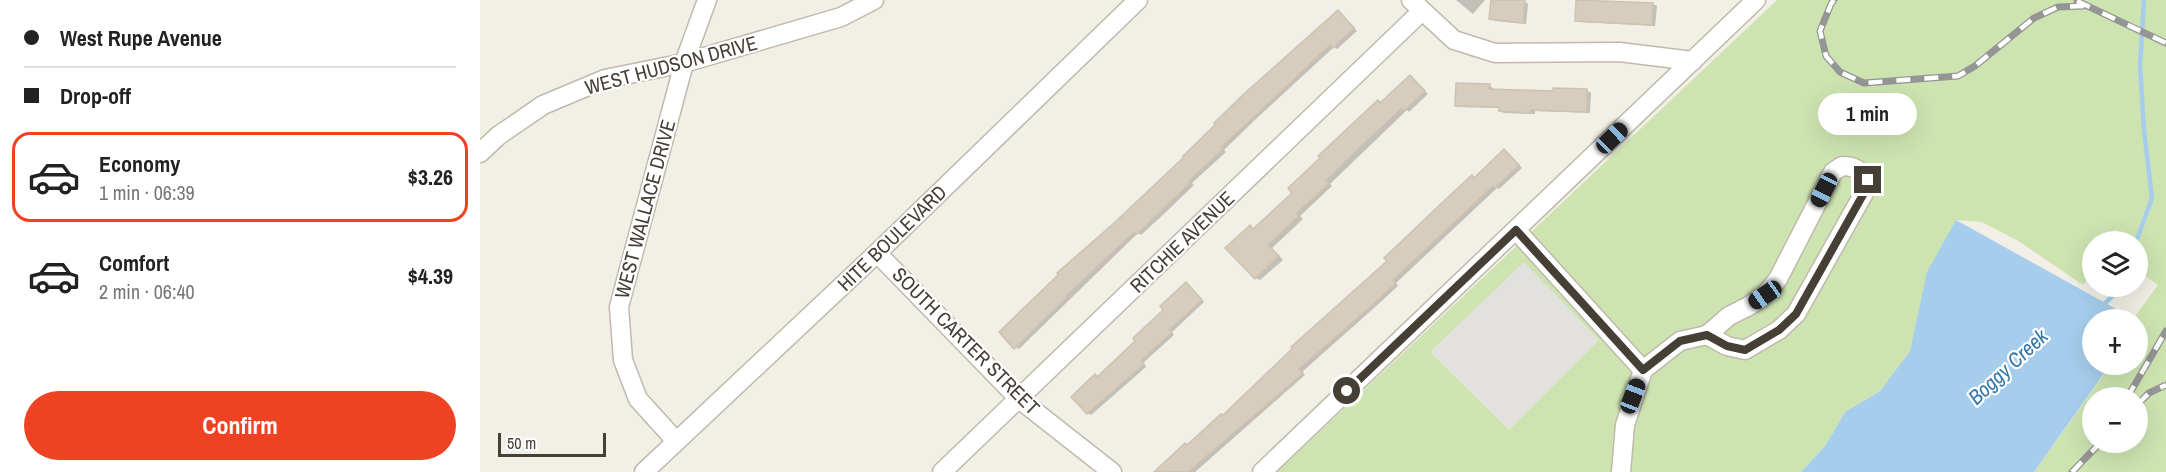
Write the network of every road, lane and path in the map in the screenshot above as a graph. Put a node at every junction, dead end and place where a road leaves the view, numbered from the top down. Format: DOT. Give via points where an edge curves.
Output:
graph roads {
  1 [pos="707,0"];
  2 [pos="874,0"];
  3 [pos="1136,0"];
  4 [pos="1756,0"];
  5 [pos="1416,6"];
  6 [pos="1693,61"];
  7 [pos="684,63"];
  8 [pos="480,153"];
  9 [pos="1516,230"];
  10 [pos="877,253"];
  11 [pos="1707,335"];
  12 [pos="1643,370"];
  13 [pos="1019,399"];
  14 [pos="676,441"];
  15 [pos="644,472"];
  16 [pos="942,472"];
  17 [pos="1112,472"];
  18 [pos="1262,472"];
  19 [pos="1621,472"];
  1 -- 7 [label="street, WEST WALLACE DRIVE"];
  2 -- 7 [label="street, WEST HUDSON DRIVE" via="841,17"];
  3 -- 10 [label="street, HITE BOULEVARD"];
  4 -- 6 [label="street"];
  5 -- 6 [label="street" via="1454,40 1495,53 1619,52"];
  5 -- 13 [label="street, RITCHIE AVENUE"];
  6 -- 9 [label="street"];
  7 -- 8 [label="street, WEST HUDSON DRIVE" via="605,79 543,105"];
  7 -- 14 [label="street, WEST WALLACE DRIVE" via="619,307 623,360 638,399"];
  9 -- 12 [label="street"];
  9 -- 18 [label="street"];
  10 -- 13 [label="street, SOUTH CARTER STREET"];
  10 -- 14 [label="street, HITE BOULEVARD"];
  11 -- 11 [label="street" via="1745,350 1779,330 1796,314 1864,193 1868,180 1862,172 1852,166 1842,166 1833,172 1778,279 1765,295 1728,316"];
  11 -- 12 [label="street" via="1680,341"];
  12 -- 19 [label="street" via="1625,425"];
  13 -- 16 [label="street, RITCHIE AVENUE"];
  13 -- 17 [label="street, SOUTH CARTER STREET"];
  14 -- 15 [label="street, HITE BOULEVARD"];
}
